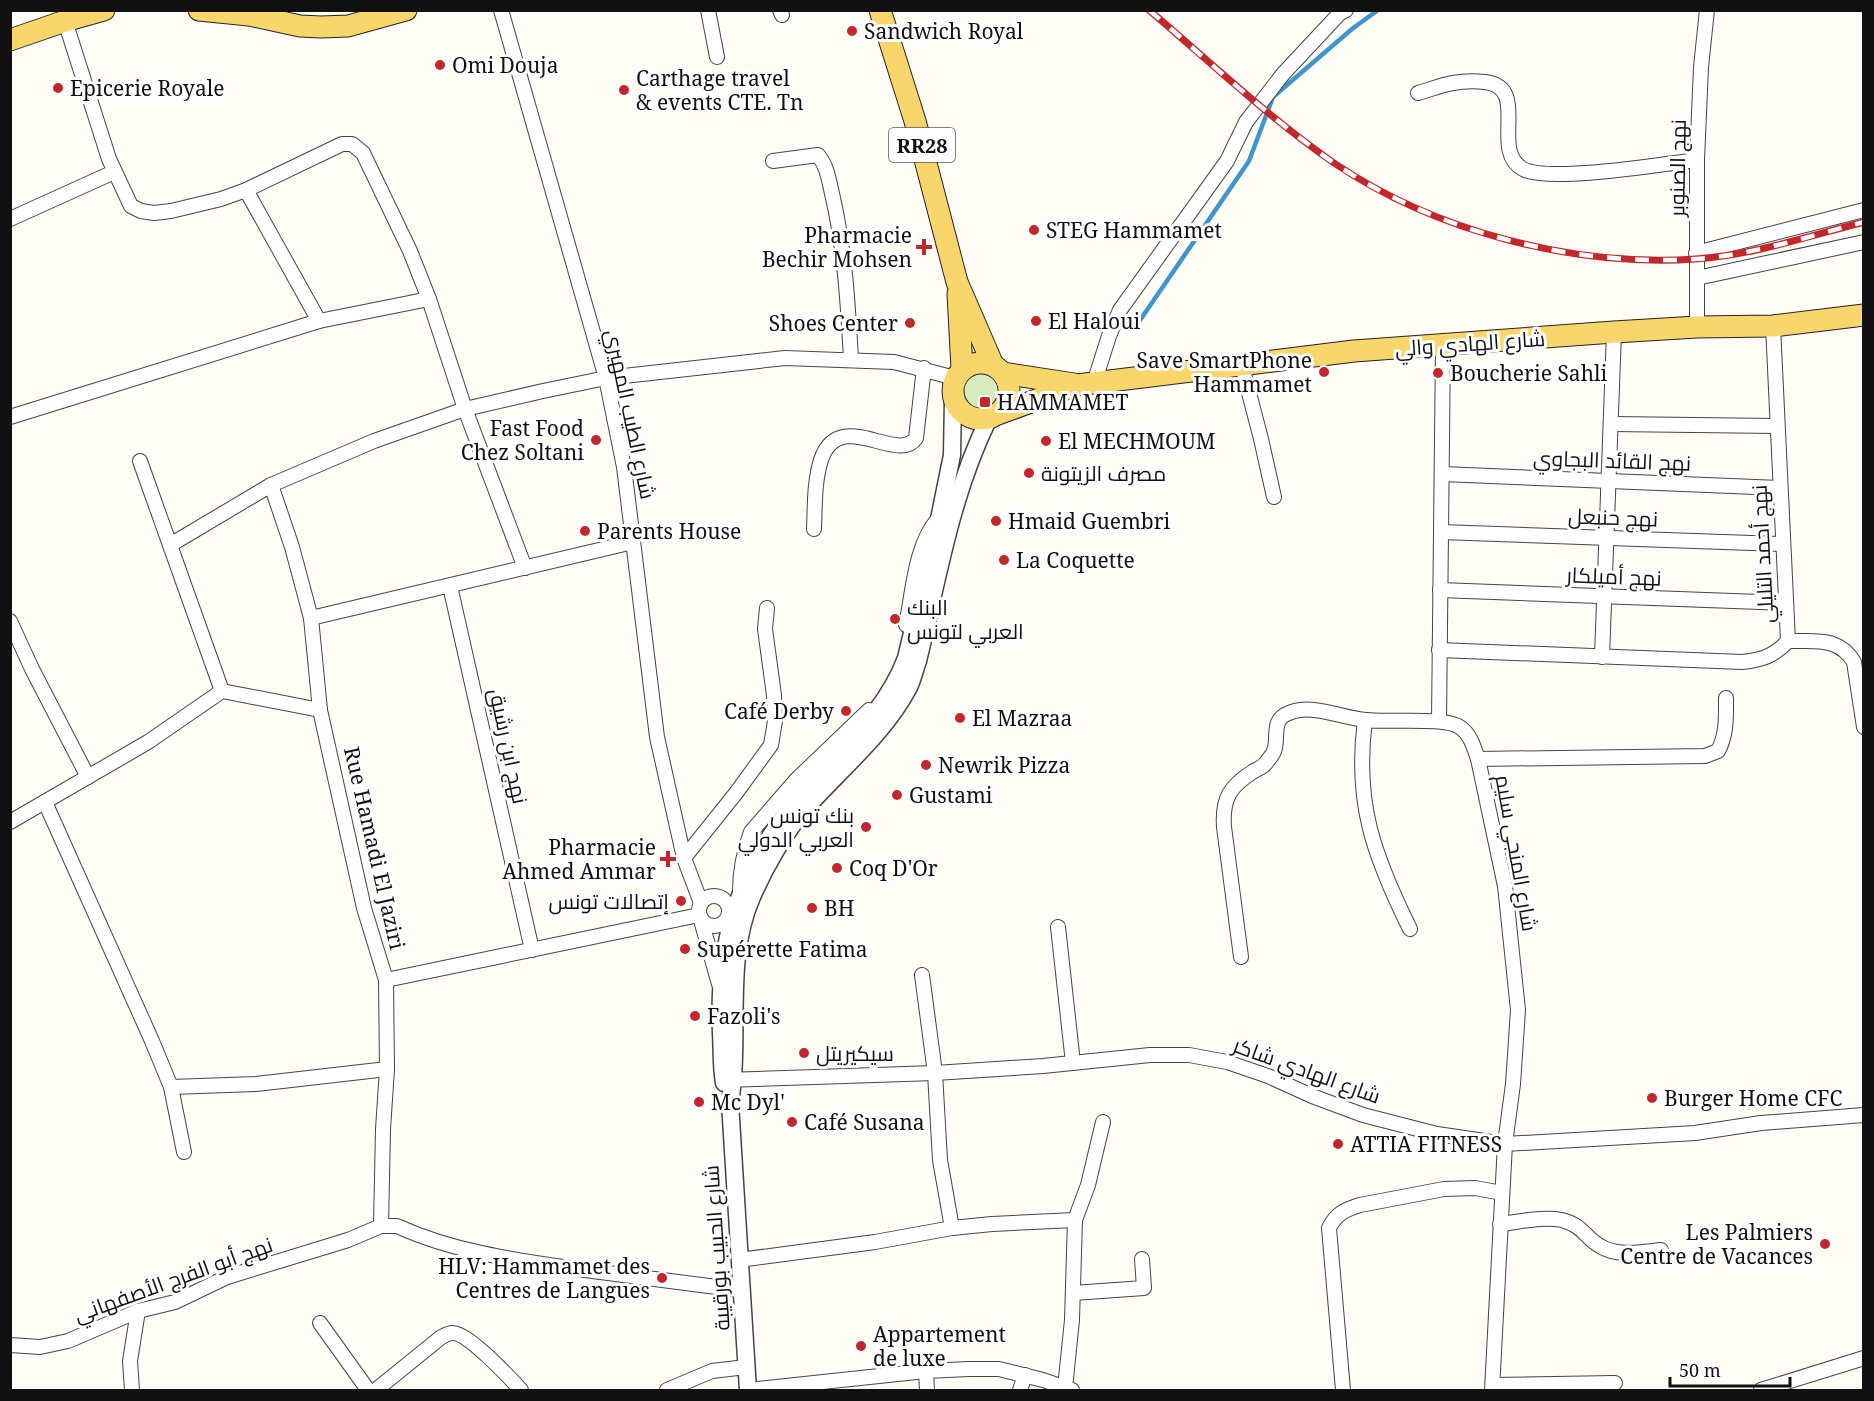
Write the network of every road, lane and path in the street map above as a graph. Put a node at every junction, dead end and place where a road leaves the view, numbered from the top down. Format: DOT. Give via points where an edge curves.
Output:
graph roads {
  1 [pos="104,10"];
  2 [pos="199,10"];
  3 [pos="406,10"];
  4 [pos="501,10"];
  5 [pos="708,10"];
  6 [pos="880,10"];
  7 [pos="1707,10"];
  8 [pos="1342,12"];
  9 [pos="65,21"];
  10 [pos="10,40"];
  11 [pos="717,57"];
  12 [pos="1418,93"];
  13 [pos="773,160"];
  14 [pos="1697,160"];
  15 [pos="114,172"];
  16 [pos="246,190"];
  17 [pos="1863,210"];
  18 [pos="10,219"];
  19 [pos="1863,242"];
  20 [pos="1696,253"];
  21 [pos="1696,278"];
  22 [pos="957,282"];
  23 [pos="429,299"];
  24 [pos="1863,315"];
  25 [pos="319,321"];
  26 [pos="1773,326"];
  27 [pos="1697,327"];
  28 [pos="1614,332"];
  29 [pos="1443,345"];
  30 [pos="851,359"];
  31 [pos="1242,366"];
  32 [pos="924,368"];
  33 [pos="998,369"];
  34 [pos="958,373"];
  35 [pos="606,378"];
  36 [pos="1086,384"];
  37 [pos="953,399"];
  38 [pos="465,409"];
  39 [pos="994,416"];
  40 [pos="10,417"];
  41 [pos="1611,424"];
  42 [pos="1777,426"];
  43 [pos="140,460"];
  44 [pos="1442,474"];
  45 [pos="1608,481"];
  46 [pos="271,485"];
  47 [pos="1780,488"];
  48 [pos="1274,497"];
  49 [pos="814,529"];
  50 [pos="1441,532"];
  51 [pos="1606,538"];
  52 [pos="633,542"];
  53 [pos="1783,544"];
  54 [pos="170,545"];
  55 [pos="525,568"];
  56 [pos="450,586"];
  57 [pos="1440,590"];
  58 [pos="1604,596"];
  59 [pos="1786,603"];
  60 [pos="767,608"];
  61 [pos="311,618"];
  62 [pos="10,621"];
  63 [pos="1788,641"];
  64 [pos="1439,650"];
  65 [pos="1602,657"];
  66 [pos="908,658"];
  67 [pos="222,690"];
  68 [pos="1861,691"];
  69 [pos="1726,698"];
  70 [pos="320,710"];
  71 [pos="1365,720"];
  72 [pos="1439,721"];
  73 [pos="1863,727"];
  74 [pos="1478,759"];
  75 [pos="88,777"];
  76 [pos="45,802"];
  77 [pos="10,822"];
  78 [pos="684,858"];
  79 [pos="736,911"];
  80 [pos="701,913"];
  81 [pos="1058,927"];
  82 [pos="1410,929"];
  83 [pos="532,951"];
  84 [pos="1241,957"];
  85 [pos="922,975"];
  86 [pos="386,980"];
  87 [pos="721,993"];
  88 [pos="1073,1063"];
  89 [pos="387,1070"];
  90 [pos="935,1073"];
  91 [pos="729,1080"];
  92 [pos="171,1087"];
  93 [pos="1863,1115"];
  94 [pos="1103,1122"];
  95 [pos="1505,1144"];
  96 [pos="183,1152"];
  97 [pos="1502,1193"];
  98 [pos="1075,1220"];
  99 [pos="1500,1224"];
  100 [pos="381,1226"];
  101 [pos="952,1228"];
  102 [pos="1660,1250"];
  103 [pos="1142,1259"];
  104 [pos="739,1260"];
  105 [pos="741,1290"];
  106 [pos="1073,1293"];
  107 [pos="138,1311"];
  108 [pos="320,1323"];
  109 [pos="10,1345"];
  110 [pos="1863,1358"];
  111 [pos="747,1367"];
  112 [pos="926,1371"];
  113 [pos="1025,1375"];
  114 [pos="1615,1383"];
  115 [pos="1492,1388"];
  116 [pos="1069,1389"];
  117 [pos="132,1390"];
  118 [pos="368,1390"];
  119 [pos="376,1390"];
  120 [pos="520,1390"];
  121 [pos="667,1390"];
  122 [pos="748,1390"];
  123 [pos="927,1390"];
  124 [pos="1020,1390"];
  125 [pos="1342,1390"];
  126 [pos="1761,1390"];
  1 -- 9 [label="main road"];
  2 -- 3 [label="main road" via="321,27 348,26"];
  4 -- 35 [label="street, شارع الطيب المهيري"];
  5 -- 11 [label="street"];
  6 -- 22 [label="main road, RR28" via="915,121"];
  7 -- 14 [label="street, نهج الصنوبر"];
  8 -- 36 [label="street" via="1283,74 1246,122 1227,161 1120,310"];
  9 -- 10 [label="main road"];
  9 -- 15 [label="street"];
  12 -- 14 [label="street" via="1469,81 1499,86 1508,103 1511,158 1526,171 1570,174"];
  13 -- 30 [label="street" via="818,155 825,164 839,226"];
  14 -- 20 [label="street, نهج الصنوبر"];
  15 -- 16 [label="street" via="131,206 147,212 192,207"];
  15 -- 18 [label="street"];
  16 -- 23 [label="street" via="342,144 358,147 384,192"];
  16 -- 25 [label="street"];
  17 -- 20 [label="street"];
  19 -- 21 [label="street"];
  20 -- 21 [label="street, نهج الصنوبر"];
  21 -- 27 [label="street, نهج الصنوبر"];
  22 -- 33 [label="main road, RR28"];
  22 -- 34 [label="main road, RR28"];
  23 -- 25 [label="street"];
  23 -- 38 [label="street"];
  24 -- 26 [label="main road, شارع الهادي والي"];
  25 -- 40 [label="street"];
  26 -- 27 [label="main road, شارع الهادي والي"];
  26 -- 42 [label="street, نهج أحمد التليلي"];
  27 -- 28 [label="main road, شارع الهادي والي"];
  28 -- 29 [label="main road, شارع الهادي والي"];
  28 -- 41 [label="street"];
  29 -- 31 [label="main road, شارع الهادي والي" via="1354,351"];
  29 -- 44 [label="street"];
  30 -- 32 [label="street"];
  30 -- 35 [label="street" via="785,358"];
  31 -- 36 [label="main road, شارع الهادي والي"];
  31 -- 48 [label="street"];
  32 -- 34 [label="street"];
  32 -- 49 [label="street" via="916,438 912,443 904,447 857,436 844,437 827,449 817,473"];
  33 -- 34 [label="main road" via="982,362"];
  33 -- 36 [label="main road"];
  33 -- 39 [label="main road, RR28" via="1008,383 1009,394 1006,405"];
  34 -- 37 [label="main road, RR28" via="952,388"];
  35 -- 38 [label="street"];
  35 -- 52 [label="street, شارع الطيب المهيري" via="624,467"];
  36 -- 39 [label="main road"];
  37 -- 39 [label="main road" via="967,416 978,420"];
  37 -- 66 [label="street, شارع الحبيب بورقيبة" via="952,455"];
  38 -- 46 [label="street" via="374,441"];
  38 -- 55 [label="street"];
  39 -- 66 [label="street, شارع الحبيب بورقيبة" via="974,449 958,492"];
  41 -- 42 [label="street"];
  41 -- 45 [label="street"];
  42 -- 47 [label="street, نهج أحمد التليلي"];
  43 -- 54 [label="street"];
  44 -- 45 [label="street, نهج القائد البجاوي"];
  44 -- 50 [label="street"];
  45 -- 47 [label="street, نهج القائد البجاوي"];
  45 -- 51 [label="street"];
  46 -- 54 [label="street"];
  46 -- 61 [label="street, Rue Hamadi El Jaziri"];
  47 -- 53 [label="street, نهج أحمد التليلي"];
  50 -- 51 [label="street, نهج حنبعل"];
  50 -- 57 [label="street"];
  51 -- 53 [label="street, نهج حنبعل"];
  51 -- 58 [label="street"];
  52 -- 55 [label="street"];
  52 -- 78 [label="street, شارع الطيب المهيري" via="657,737"];
  53 -- 59 [label="street, نهج أحمد التليلي"];
  54 -- 67 [label="street"];
  55 -- 56 [label="street"];
  56 -- 61 [label="street"];
  56 -- 83 [label="street, نهج ابن رشيق"];
  57 -- 58 [label="street, نهج أميلكار"];
  57 -- 64 [label="street"];
  58 -- 59 [label="street, نهج أميلكار"];
  58 -- 65 [label="street"];
  59 -- 63 [label="street, نهج أحمد التليلي"];
  60 -- 78 [label="street" via="765,629 775,721 771,745"];
  61 -- 70 [label="street, Rue Hamadi El Jaziri"];
  62 -- 75 [label="street"];
  63 -- 65 [label="street" via="1774,654 1742,662"];
  63 -- 68 [label="street, نهج أحمد التليلي" via="1841,647 1854,662"];
  64 -- 65 [label="street"];
  64 -- 72 [label="street"];
  66 -- 79 [label="street, شارع الحبيب بورقيبة" via="886,700 796,801 761,850"];
  67 -- 70 [label="street"];
  67 -- 75 [label="street" via="148,742"];
  68 -- 73 [label="street, نهج أحمد التليلي"];
  69 -- 74 [label="street" via="1724,740 1718,751 1705,756"];
  70 -- 86 [label="street, Rue Hamadi El Jaziri" via="364,908"];
  71 -- 72 [label="street"];
  71 -- 82 [label="street" via="1361,777 1368,826 1392,893"];
  71 -- 84 [label="street" via="1306,709 1287,713 1275,729 1275,749 1265,765 1234,786 1227,796 1223,815"];
  72 -- 74 [label="street, شارع المنجي سليم" via="1460,726"];
  74 -- 95 [label="street, شارع المنجي سليم" via="1505,886 1518,1010"];
  75 -- 76 [label="street"];
  76 -- 77 [label="street"];
  76 -- 92 [label="street"];
  78 -- 80 [label="street, شارع الطيب المهيري"];
  79 -- 80 [label="street" via="717,926 706,924"];
  79 -- 80 [label="street" via="717,896 705,899"];
  79 -- 87 [label="street, شارع الحبيب بورقيبة" via="725,942"];
  79 -- 91 [label="street, شارع الحبيب بورقيبة" via="739,945"];
  80 -- 83 [label="street"];
  80 -- 87 [label="street, شارع الحبيب بورقيبة"];
  81 -- 88 [label="street"];
  83 -- 86 [label="street"];
  85 -- 90 [label="street"];
  86 -- 89 [label="street, Rue Hamadi El Jaziri"];
  87 -- 91 [label="street, شارع الحبيب بورقيبة"];
  88 -- 90 [label="street, شارع الهادي شاكر"];
  88 -- 95 [label="street, شارع الهادي شاكر" via="1150,1055 1189,1055 1227,1062 1363,1114 1437,1134"];
  89 -- 92 [label="street"];
  89 -- 100 [label="street, Rue Hamadi El Jaziri"];
  90 -- 91 [label="street, شارع الهادي شاكر"];
  90 -- 101 [label="street" via="940,1160"];
  91 -- 104 [label="street, شارع الحبيب بورقيبة"];
  92 -- 96 [label="street"];
  93 -- 95 [label="street, شارع الهادي شاكر" via="1695,1133"];
  94 -- 98 [label="street"];
  95 -- 97 [label="street, شارع المنجي سليم"];
  97 -- 99 [label="street, شارع المنجي سليم"];
  97 -- 125 [label="street" via="1475,1188 1444,1189 1360,1205 1335,1216 1329,1228"];
  98 -- 101 [label="street"];
  98 -- 106 [label="street"];
  99 -- 102 [label="street" via="1560,1220 1574,1224 1599,1246 1613,1251"];
  99 -- 115 [label="street, شارع المنجي سليم"];
  100 -- 105 [label="street" via="397,1226 449,1245 537,1263"];
  100 -- 107 [label="street, نهج أبو الفرج الأصفهاني" via="227,1277 175,1302"];
  101 -- 104 [label="street"];
  103 -- 106 [label="street" via="1144,1288"];
  104 -- 105 [label="street, شارع الحبيب بورقيبة"];
  105 -- 111 [label="street, شارع الحبيب بورقيبة"];
  106 -- 116 [label="street"];
  107 -- 109 [label="street, نهج أبو الفرج الأصفهاني" via="68,1341 40,1347"];
  107 -- 117 [label="street" via="130,1361"];
  108 -- 118 [label="street"];
  110 -- 126 [label="street"];
  111 -- 121 [label="street" via="712,1371"];
  111 -- 122 [label="street, شارع الحبيب بورقيبة"];
  112 -- 113 [label="street" via="999,1369"];
  112 -- 122 [label="street"];
  112 -- 123 [label="street"];
  113 -- 116 [label="street"];
  113 -- 124 [label="street"];
  114 -- 115 [label="street"];
  119 -- 120 [label="street" via="440,1338 453,1333 468,1340"];
}
